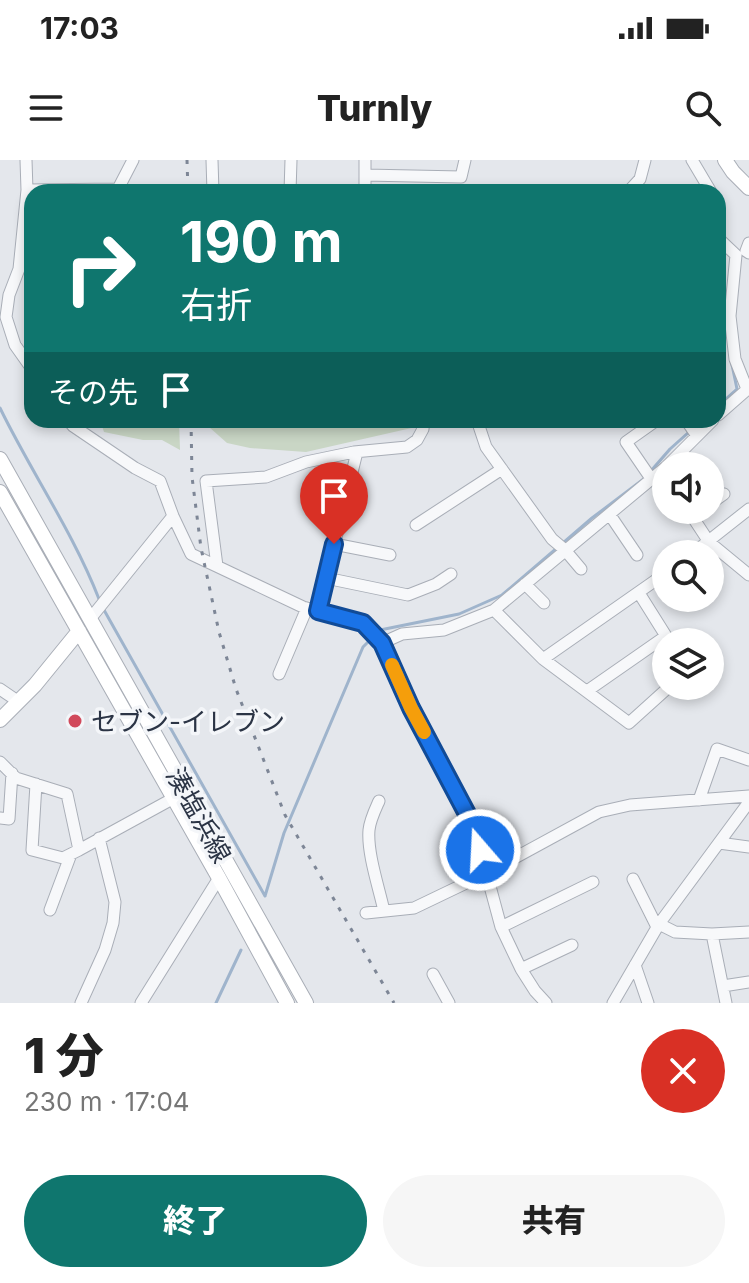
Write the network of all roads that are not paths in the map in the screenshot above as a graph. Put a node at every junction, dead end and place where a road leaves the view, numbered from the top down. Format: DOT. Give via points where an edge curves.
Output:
graph roads {
  1 [pos="26,160"];
  2 [pos="133,160"];
  3 [pos="212,160"];
  4 [pos="291,160"];
  5 [pos="365,160"];
  6 [pos="465,160"];
  7 [pos="645,160"];
  8 [pos="692,160"];
  9 [pos="725,160"];
  10 [pos="365,175"];
  11 [pos="27,184"];
  12 [pos="121,184"];
  13 [pos="213,184"];
  14 [pos="290,184"];
  15 [pos="365,184"];
  16 [pos="635,184"];
  17 [pos="706,184"];
  18 [pos="749,188"];
  19 [pos="24,220"];
  20 [pos="749,243"];
  21 [pos="726,246"];
  22 [pos="749,253"];
  23 [pos="3,317"];
  24 [pos="24,358"];
  25 [pos="748,388"];
  26 [pos="726,408"];
  27 [pos="76,428"];
  28 [pos="423,428"];
  29 [pos="480,428"];
  30 [pos="646,428"];
  31 [pos="692,429"];
  32 [pos="357,452"];
  33 [pos="677,452"];
  34 [pos="0,459"];
  35 [pos="652,465"];
  36 [pos="502,469"];
  37 [pos="652,482"];
  38 [pos="0,492"];
  39 [pos="749,509"];
  40 [pos="610,515"];
  41 [pos="173,516"];
  42 [pos="416,525"];
  43 [pos="711,540"];
  44 [pos="334,544"];
  45 [pos="562,547"];
  46 [pos="724,554"];
  47 [pos="390,555"];
  48 [pos="637,555"];
  49 [pos="217,566"];
  50 [pos="581,569"];
  51 [pos="451,574"];
  52 [pos="749,575"];
  53 [pos="326,578"];
  54 [pos="652,583"];
  55 [pos="525,584"];
  56 [pos="639,593"];
  57 [pos="544,603"];
  58 [pos="313,610"];
  59 [pos="494,610"];
  60 [pos="90,619"];
  61 [pos="79,631"];
  62 [pos="382,643"];
  63 [pos="543,659"];
  64 [pos="279,674"];
  65 [pos="0,689"];
  66 [pos="587,691"];
  67 [pos="654,700"];
  68 [pos="19,702"];
  69 [pos="0,720"];
  70 [pos="749,760"];
  71 [pos="0,762"];
  72 [pos="12,773"];
  73 [pos="36,784"];
  74 [pos="174,798"];
  75 [pos="749,799"];
  76 [pos="699,800"];
  77 [pos="379,801"];
  78 [pos="0,818"];
  79 [pos="99,838"];
  80 [pos="719,843"];
  81 [pos="749,847"];
  82 [pos="75,852"];
  83 [pos="487,873"];
  84 [pos="219,878"];
  85 [pos="633,879"];
  86 [pos="593,882"];
  87 [pos="50,910"];
  88 [pos="384,911"];
  89 [pos="366,913"];
  90 [pos="658,926"];
  91 [pos="501,927"];
  92 [pos="749,932"];
  93 [pos="712,934"];
  94 [pos="572,945"];
  95 [pos="635,965"];
  96 [pos="521,969"];
  97 [pos="433,974"];
  98 [pos="749,982"];
  99 [pos="723,986"];
  100 [pos="81,1003"];
  101 [pos="141,1003"];
  102 [pos="287,1003"];
  103 [pos="306,1003"];
  104 [pos="449,1003"];
  105 [pos="546,1003"];
  106 [pos="613,1003"];
  107 [pos="648,1003"];
  108 [pos="726,1003"];
  1 -- 11 [label="street"];
  2 -- 12 [label="street"];
  3 -- 13 [label="street"];
  4 -- 14 [label="street"];
  5 -- 10 [label="street"];
  6 -- 10 [label="street" via="461,177"];
  7 -- 16 [label="street"];
  8 -- 17 [label="street"];
  9 -- 18 [label="main road"];
  10 -- 15 [label="street"];
  19 -- 23 [label="street" via="19,269"];
  20 -- 22 [label="street"];
  21 -- 25 [label="street" via="736,255 730,316 735,359"];
  23 -- 24 [label="street"];
  25 -- 26 [label="street"];
  27 -- 41 [label="street" via="160,481"];
  28 -- 32 [label="street" via="407,447"];
  29 -- 36 [label="street"];
  30 -- 35 [label="street" via="626,442"];
  31 -- 33 [label="street"];
  32 -- 44 [label="street"];
  32 -- 49 [label="street" via="266,477 206,481"];
  34 -- 60 [label="main road, 湊塩浜線"];
  36 -- 42 [label="street"];
  36 -- 45 [label="street"];
  37 -- 40 [label="street"];
  38 -- 61 [label="main road, 湊塩浜線"];
  39 -- 43 [label="street"];
  40 -- 45 [label="street"];
  40 -- 48 [label="street"];
  41 -- 49 [label="street" via="191,554"];
  41 -- 60 [label="street"];
  44 -- 47 [label="street"];
  44 -- 53 [label="street"];
  45 -- 50 [label="street"];
  45 -- 55 [label="street"];
  46 -- 52 [label="street"];
  49 -- 58 [label="street"];
  51 -- 53 [label="street" via="408,595"];
  53 -- 58 [label="street"];
  54 -- 56 [label="street"];
  55 -- 57 [label="street"];
  55 -- 59 [label="street"];
  56 -- 63 [label="street"];
  56 -- 66 [label="street" via="666,636"];
  58 -- 62 [label="street" via="363,623"];
  58 -- 64 [label="street"];
  59 -- 62 [label="street" via="444,630 402,634"];
  59 -- 63 [label="street"];
  60 -- 103 [label="main road, 湊塩浜線"];
  61 -- 68 [label="main road"];
  61 -- 74 [label="main road, 湊塩浜線"];
  62 -- 83 [label="street" via="474,827"];
  63 -- 66 [label="street"];
  65 -- 68 [label="street"];
  66 -- 67 [label="street" via="629,723"];
  68 -- 69 [label="main road"];
  70 -- 76 [label="street" via="717,749"];
  71 -- 72 [label="street"];
  72 -- 73 [label="street"];
  72 -- 78 [label="street" via="9,819"];
  73 -- 82 [label="street" via="67,794"];
  73 -- 82 [label="street" via="32,850 63,858"];
  74 -- 79 [label="street"];
  74 -- 84 [label="main road, 湊塩浜線"];
  75 -- 76 [label="street"];
  75 -- 80 [label="street"];
  76 -- 83 [label="street" via="599,812"];
  77 -- 88 [label="street" via="369,844"];
  79 -- 82 [label="street"];
  79 -- 100 [label="street" via="115,902 113,923"];
  80 -- 81 [label="street"];
  80 -- 90 [label="street"];
  82 -- 87 [label="street"];
  83 -- 88 [label="street" via="414,908"];
  83 -- 91 [label="street"];
  84 -- 101 [label="street"];
  84 -- 102 [label="main road, 湊塩浜線"];
  85 -- 90 [label="street"];
  86 -- 91 [label="street"];
  88 -- 89 [label="street"];
  90 -- 93 [label="street"];
  90 -- 95 [label="street"];
  91 -- 96 [label="street"];
  92 -- 93 [label="street"];
  93 -- 99 [label="street"];
  94 -- 96 [label="street"];
  95 -- 106 [label="street"];
  95 -- 107 [label="street"];
  96 -- 105 [label="street"];
  97 -- 104 [label="street"];
  98 -- 99 [label="street"];
  99 -- 108 [label="street"];
}
